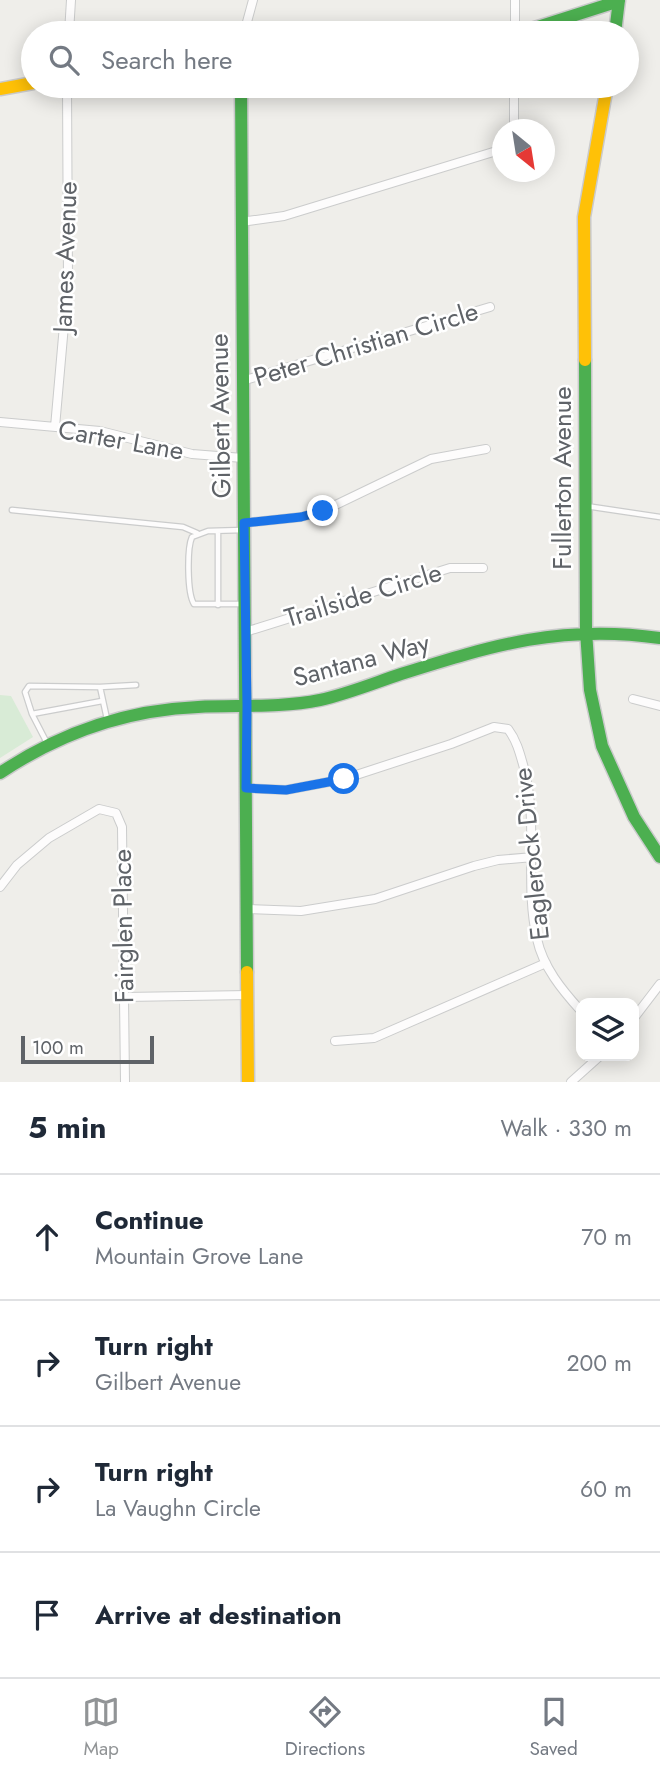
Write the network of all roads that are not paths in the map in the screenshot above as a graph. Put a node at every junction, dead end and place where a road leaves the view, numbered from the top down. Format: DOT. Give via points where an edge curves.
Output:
graph roads {
  1 [pos="71,0"];
  2 [pos="253,0"];
  3 [pos="515,0"];
  4 [pos="620,0"];
  5 [pos="70,21"];
  6 [pos="247,21"];
  7 [pos="516,21"];
  8 [pos="554,21"];
  9 [pos="617,21"];
  10 [pos="21,85"];
  11 [pos="0,89"];
  12 [pos="67,98"];
  13 [pos="241,98"];
  14 [pos="514,98"];
  15 [pos="605,98"];
  16 [pos="514,119"];
  17 [pos="492,152"];
  18 [pos="241,222"];
  19 [pos="490,307"];
  20 [pos="242,381"];
  21 [pos="0,422"];
  22 [pos="55,427"];
  23 [pos="486,449"];
  24 [pos="243,458"];
  25 [pos="585,505"];
  26 [pos="12,510"];
  27 [pos="660,517"];
  28 [pos="244,527"];
  29 [pos="218,531"];
  30 [pos="197,533"];
  31 [pos="484,568"];
  32 [pos="244,604"];
  33 [pos="218,605"];
  34 [pos="586,631"];
  35 [pos="245,632"];
  36 [pos="660,638"];
  37 [pos="136,685"];
  38 [pos="100,687"];
  39 [pos="633,699"];
  40 [pos="102,701"];
  41 [pos="247,706"];
  42 [pos="660,706"];
  43 [pos="32,714"];
  44 [pos="107,720"];
  45 [pos="47,744"];
  46 [pos="0,773"];
  47 [pos="246,788"];
  48 [pos="533,857"];
  49 [pos="660,857"];
  50 [pos="0,887"];
  51 [pos="247,909"];
  52 [pos="546,963"];
  53 [pos="660,984"];
  54 [pos="248,995"];
  55 [pos="125,997"];
  56 [pos="576,1005"];
  57 [pos="639,1011"];
  58 [pos="335,1041"];
  59 [pos="594,1061"];
  60 [pos="125,1082"];
  61 [pos="248,1082"];
  62 [pos="571,1082"];
  1 -- 5 [label="street"];
  2 -- 6 [label="street"];
  3 -- 7 [label="street"];
  4 -- 8 [label="street"];
  4 -- 9 [label="street"];
  10 -- 11 [label="street"];
  12 -- 22 [label="street, James Avenue" via="68,281"];
  13 -- 18 [label="street, Gilbert Avenue"];
  14 -- 16 [label="street"];
  15 -- 25 [label="street, Fullerton Avenue" via="584,217"];
  17 -- 18 [label="street" via="284,216"];
  18 -- 20 [label="street, Gilbert Avenue"];
  19 -- 20 [label="street, Peter Christian Circle"];
  20 -- 24 [label="street, Gilbert Avenue"];
  21 -- 22 [label="street, Carter Lane"];
  22 -- 24 [label="street, Carter Lane" via="100,431 192,454"];
  23 -- 28 [label="street" via="431,459 323,511"];
  24 -- 28 [label="street, Gilbert Avenue"];
  25 -- 27 [label="lane"];
  25 -- 34 [label="street, Fullerton Avenue"];
  26 -- 30 [label="lane" via="183,527"];
  28 -- 29 [label="lane"];
  28 -- 32 [label="street, Gilbert Avenue"];
  29 -- 30 [label="lane"];
  29 -- 33 [label="lane"];
  30 -- 33 [label="lane" via="189,545 191,598 196,605"];
  31 -- 35 [label="street, Trailside Circle" via="450,568"];
  32 -- 33 [label="lane"];
  32 -- 35 [label="street, Gilbert Avenue"];
  34 -- 36 [label="street, Santana Way"];
  34 -- 41 [label="street, Santana Way" via="519,639 310,702"];
  34 -- 49 [label="street, Fullerton Avenue" via="590,690 602,746 634,817"];
  35 -- 41 [label="street, Gilbert Avenue"];
  37 -- 38 [label="lane"];
  38 -- 40 [label="lane"];
  38 -- 43 [label="lane" via="29,686 25,692"];
  39 -- 42 [label="street"];
  40 -- 43 [label="lane"];
  40 -- 44 [label="lane"];
  41 -- 44 [label="street, Santana Way" via="157,710"];
  41 -- 47 [label="street, Gilbert Avenue"];
  43 -- 45 [label="lane"];
  44 -- 45 [label="street, Santana Way"];
  45 -- 46 [label="street, Santana Way"];
  47 -- 48 [label="street, Eaglerock Drive" via="286,790 344,779 494,727 508,729 515,738 529,788"];
  47 -- 51 [label="street, Gilbert Avenue"];
  48 -- 51 [label="street" via="474,866 375,900 301,911"];
  48 -- 52 [label="street, Eaglerock Drive" via="532,911"];
  50 -- 55 [label="street, Fairglen Place" via="49,838 99,810 116,813 122,827"];
  51 -- 54 [label="street, Gilbert Avenue"];
  52 -- 56 [label="street, Eaglerock Drive"];
  52 -- 58 [label="street" via="374,1038"];
  53 -- 57 [label="street"];
  54 -- 55 [label="street"];
  54 -- 61 [label="street, Gilbert Avenue"];
  55 -- 60 [label="street, Fairglen Place"];
  59 -- 62 [label="street"];
}
